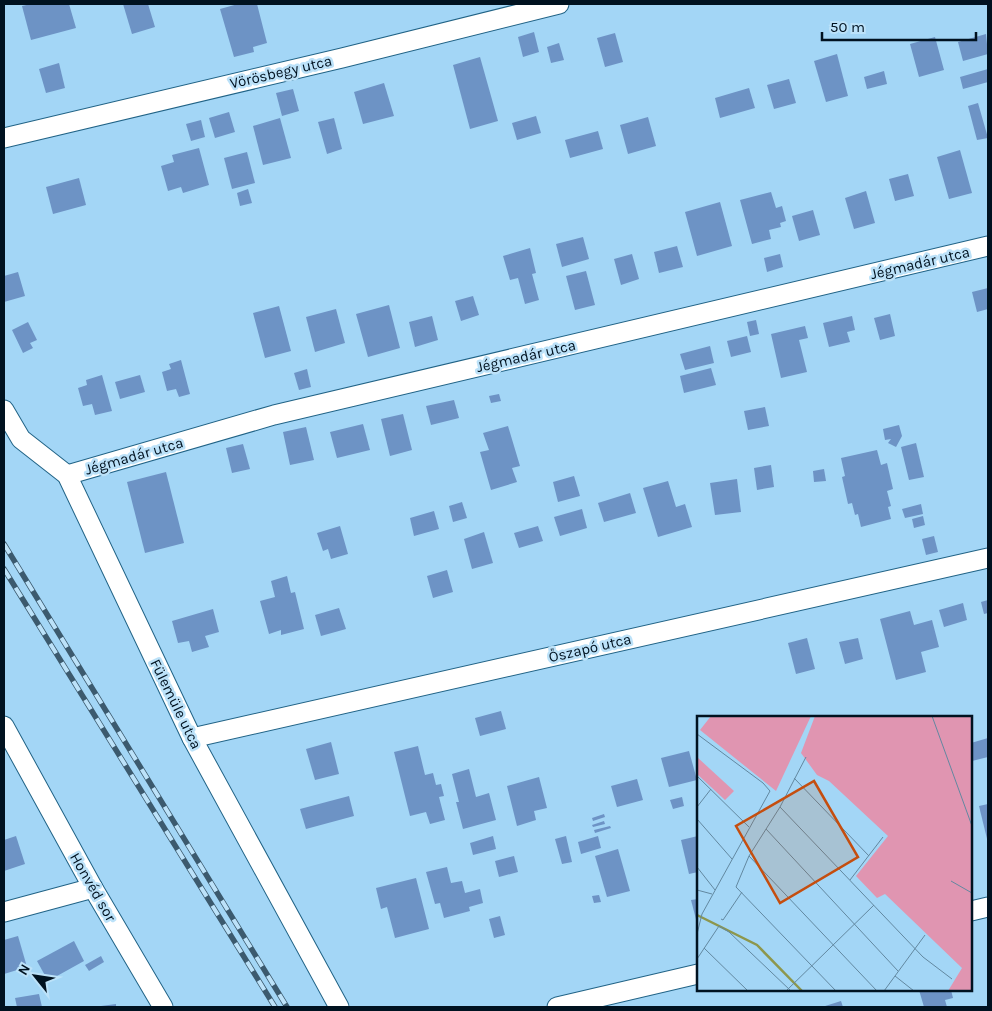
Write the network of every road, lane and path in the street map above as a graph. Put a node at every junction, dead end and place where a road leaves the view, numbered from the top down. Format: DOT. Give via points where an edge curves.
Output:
graph roads {
  1 [pos="559,4"];
  2 [pos="4,138"];
  3 [pos="988,246"];
  4 [pos="4,410"];
  5 [pos="66,475"];
  6 [pos="988,558"];
  7 [pos="4,726"];
  8 [pos="192,738"];
  9 [pos="93,888"];
  10 [pos="988,907"];
  11 [pos="972,911"];
  12 [pos="4,912"];
  13 [pos="697,974"];
  14 [pos="163,1007"];
  15 [pos="339,1007"];
  16 [pos="557,1007"];
  1 -- 2 [label="street, Vörösbegy utca"];
  3 -- 5 [label="street, Jégmadár utca" via="274,415"];
  4 -- 5 [label="street, Fülemüle utca" via="22,439"];
  5 -- 8 [label="street, Fülemüle utca"];
  6 -- 8 [label="street, Őszapó utca"];
  7 -- 9 [label="street, Honvéd sor"];
  8 -- 15 [label="street, Fülemüle utca"];
  9 -- 12 [label="street"];
  9 -- 14 [label="street, Honvéd sor"];
  10 -- 11 [label="street"];
  13 -- 16 [label="street"];
}
